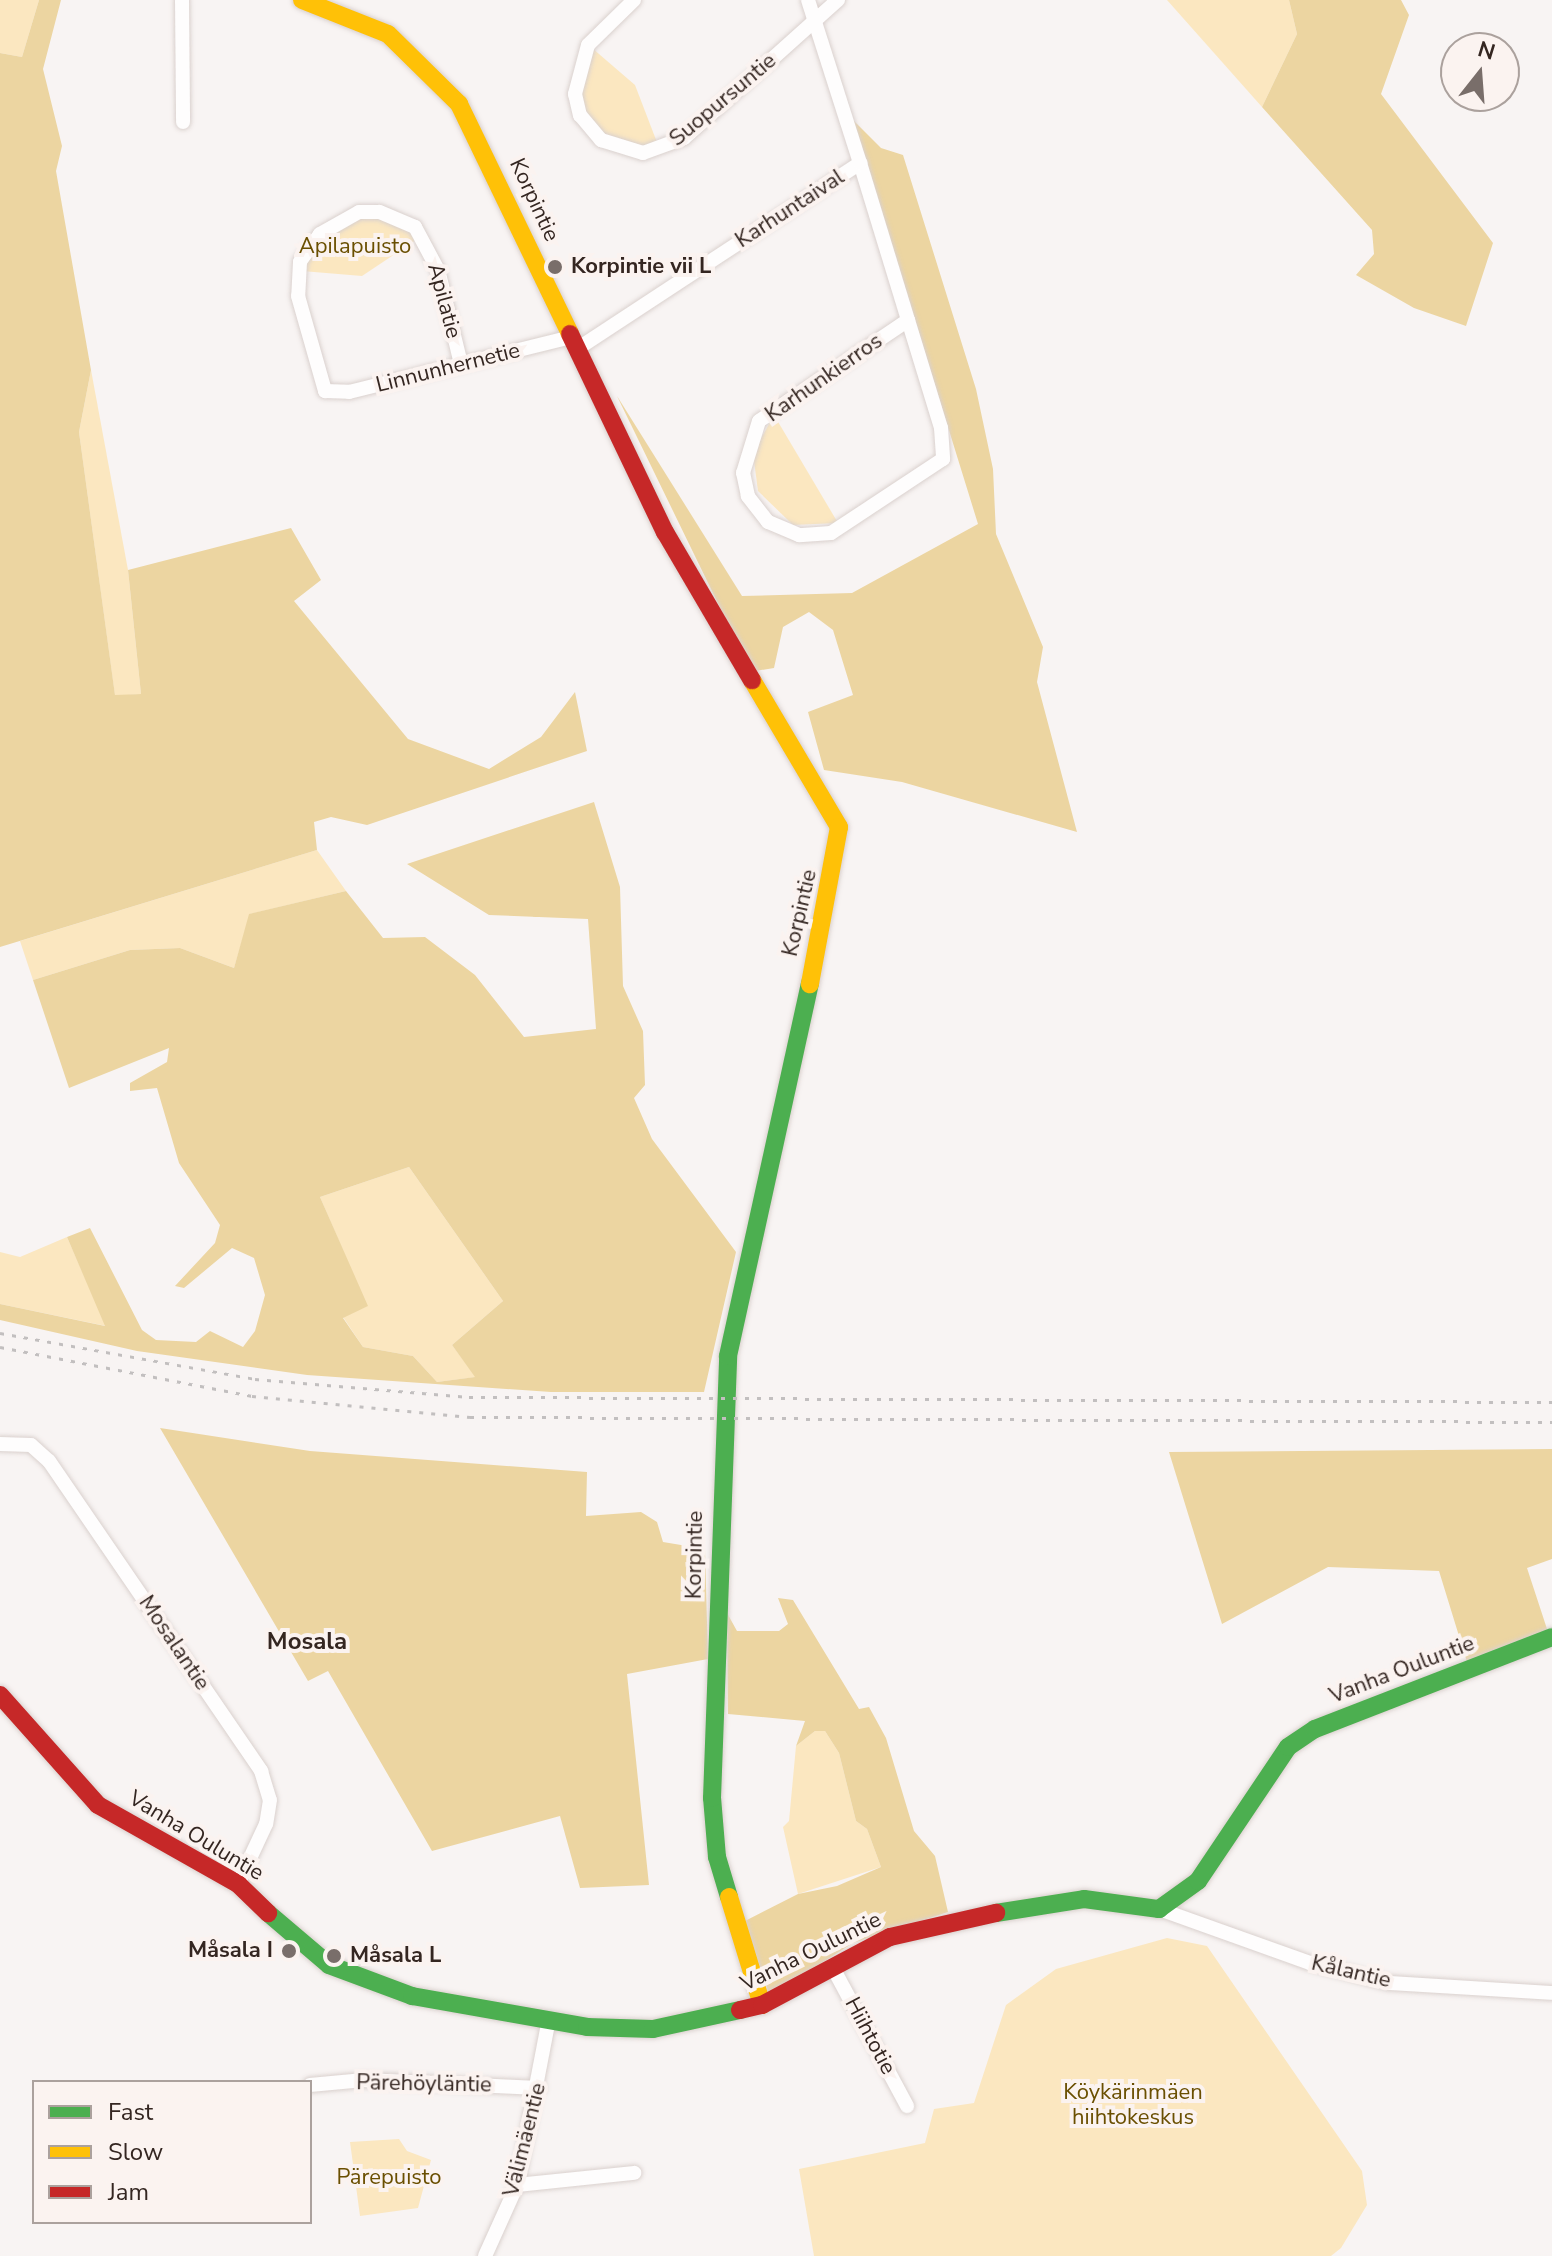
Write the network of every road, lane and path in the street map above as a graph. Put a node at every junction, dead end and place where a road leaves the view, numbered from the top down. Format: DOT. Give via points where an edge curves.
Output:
graph roads {
  1 [pos="182,0"];
  2 [pos="302,0"];
  3 [pos="634,0"];
  4 [pos="808,0"];
  5 [pos="838,0"];
  6 [pos="814,21"];
  7 [pos="183,122"];
  8 [pos="860,163"];
  9 [pos="908,320"];
  10 [pos="574,343"];
  11 [pos="461,364"];
  12 [pos="325,391"];
  13 [pos="0,1444"];
  14 [pos="1552,1637"];
  15 [pos="0,1695"];
  16 [pos="238,1884"];
  17 [pos="1159,1909"];
  18 [pos="832,1966"];
  19 [pos="1552,1993"];
  20 [pos="762,2005"];
  21 [pos="549,2019"];
  22 [pos="312,2085"];
  23 [pos="539,2088"];
  24 [pos="907,2106"];
  25 [pos="634,2173"];
  26 [pos="517,2185"];
  27 [pos="485,2256"];
  1 -- 7 [label="street"];
  2 -- 10 [label="street, Korpintie" via="388,34 444,84 477,134"];
  3 -- 6 [label="street, Suopursuntie" via="588,45 575,84 585,124 601,140 632,152 665,149 684,138"];
  4 -- 6 [label="street, Karhuntaival"];
  5 -- 6 [label="street, Suopursuntie"];
  6 -- 8 [label="street, Karhuntaival"];
  8 -- 9 [label="street, Karhunkierros"];
  8 -- 10 [label="street, Karhuntaival"];
  9 -- 9 [label="street, Karhunkierros" via="941,428 943,459 831,533 799,535 768,522 748,496 743,473 759,421"];
  10 -- 11 [label="street, Linnunhernetie"];
  10 -- 20 [label="street, Korpintie" via="712,621 839,827 840,847 728,1356 722,1436 712,1798 717,1857"];
  11 -- 12 [label="street, Linnunhernetie" via="349,392"];
  11 -- 12 [label="street, Apilatie" via="428,244 401,219 359,212 320,234 297,277 303,324"];
  13 -- 16 [label="street, Mosalantie" via="31,1445 49,1461 261,1771 269,1810"];
  14 -- 17 [label="street, Vanha Ouluntie" via="1315,1729 1288,1747 1198,1881"];
  15 -- 16 [label="street, Vanha Ouluntie" via="98,1805"];
  16 -- 21 [label="street, Vanha Ouluntie" via="307,1952 354,1976 412,1996"];
  17 -- 18 [label="street, Vanha Ouluntie" via="1084,1899 1040,1903 890,1937"];
  17 -- 19 [label="street, Kålantie" via="1310,1963 1389,1983"];
  18 -- 20 [label="street, Vanha Ouluntie"];
  18 -- 24 [label="street, Hiihtotie"];
  20 -- 21 [label="street, Vanha Ouluntie" via="653,2029"];
  21 -- 23 [label="street, Välimäentie"];
  22 -- 23 [label="street, Pärehöyläntie" via="364,2080"];
  23 -- 26 [label="street, Välimäentie"];
  25 -- 26 [label="street"];
  26 -- 27 [label="street, Välimäentie"];
}
